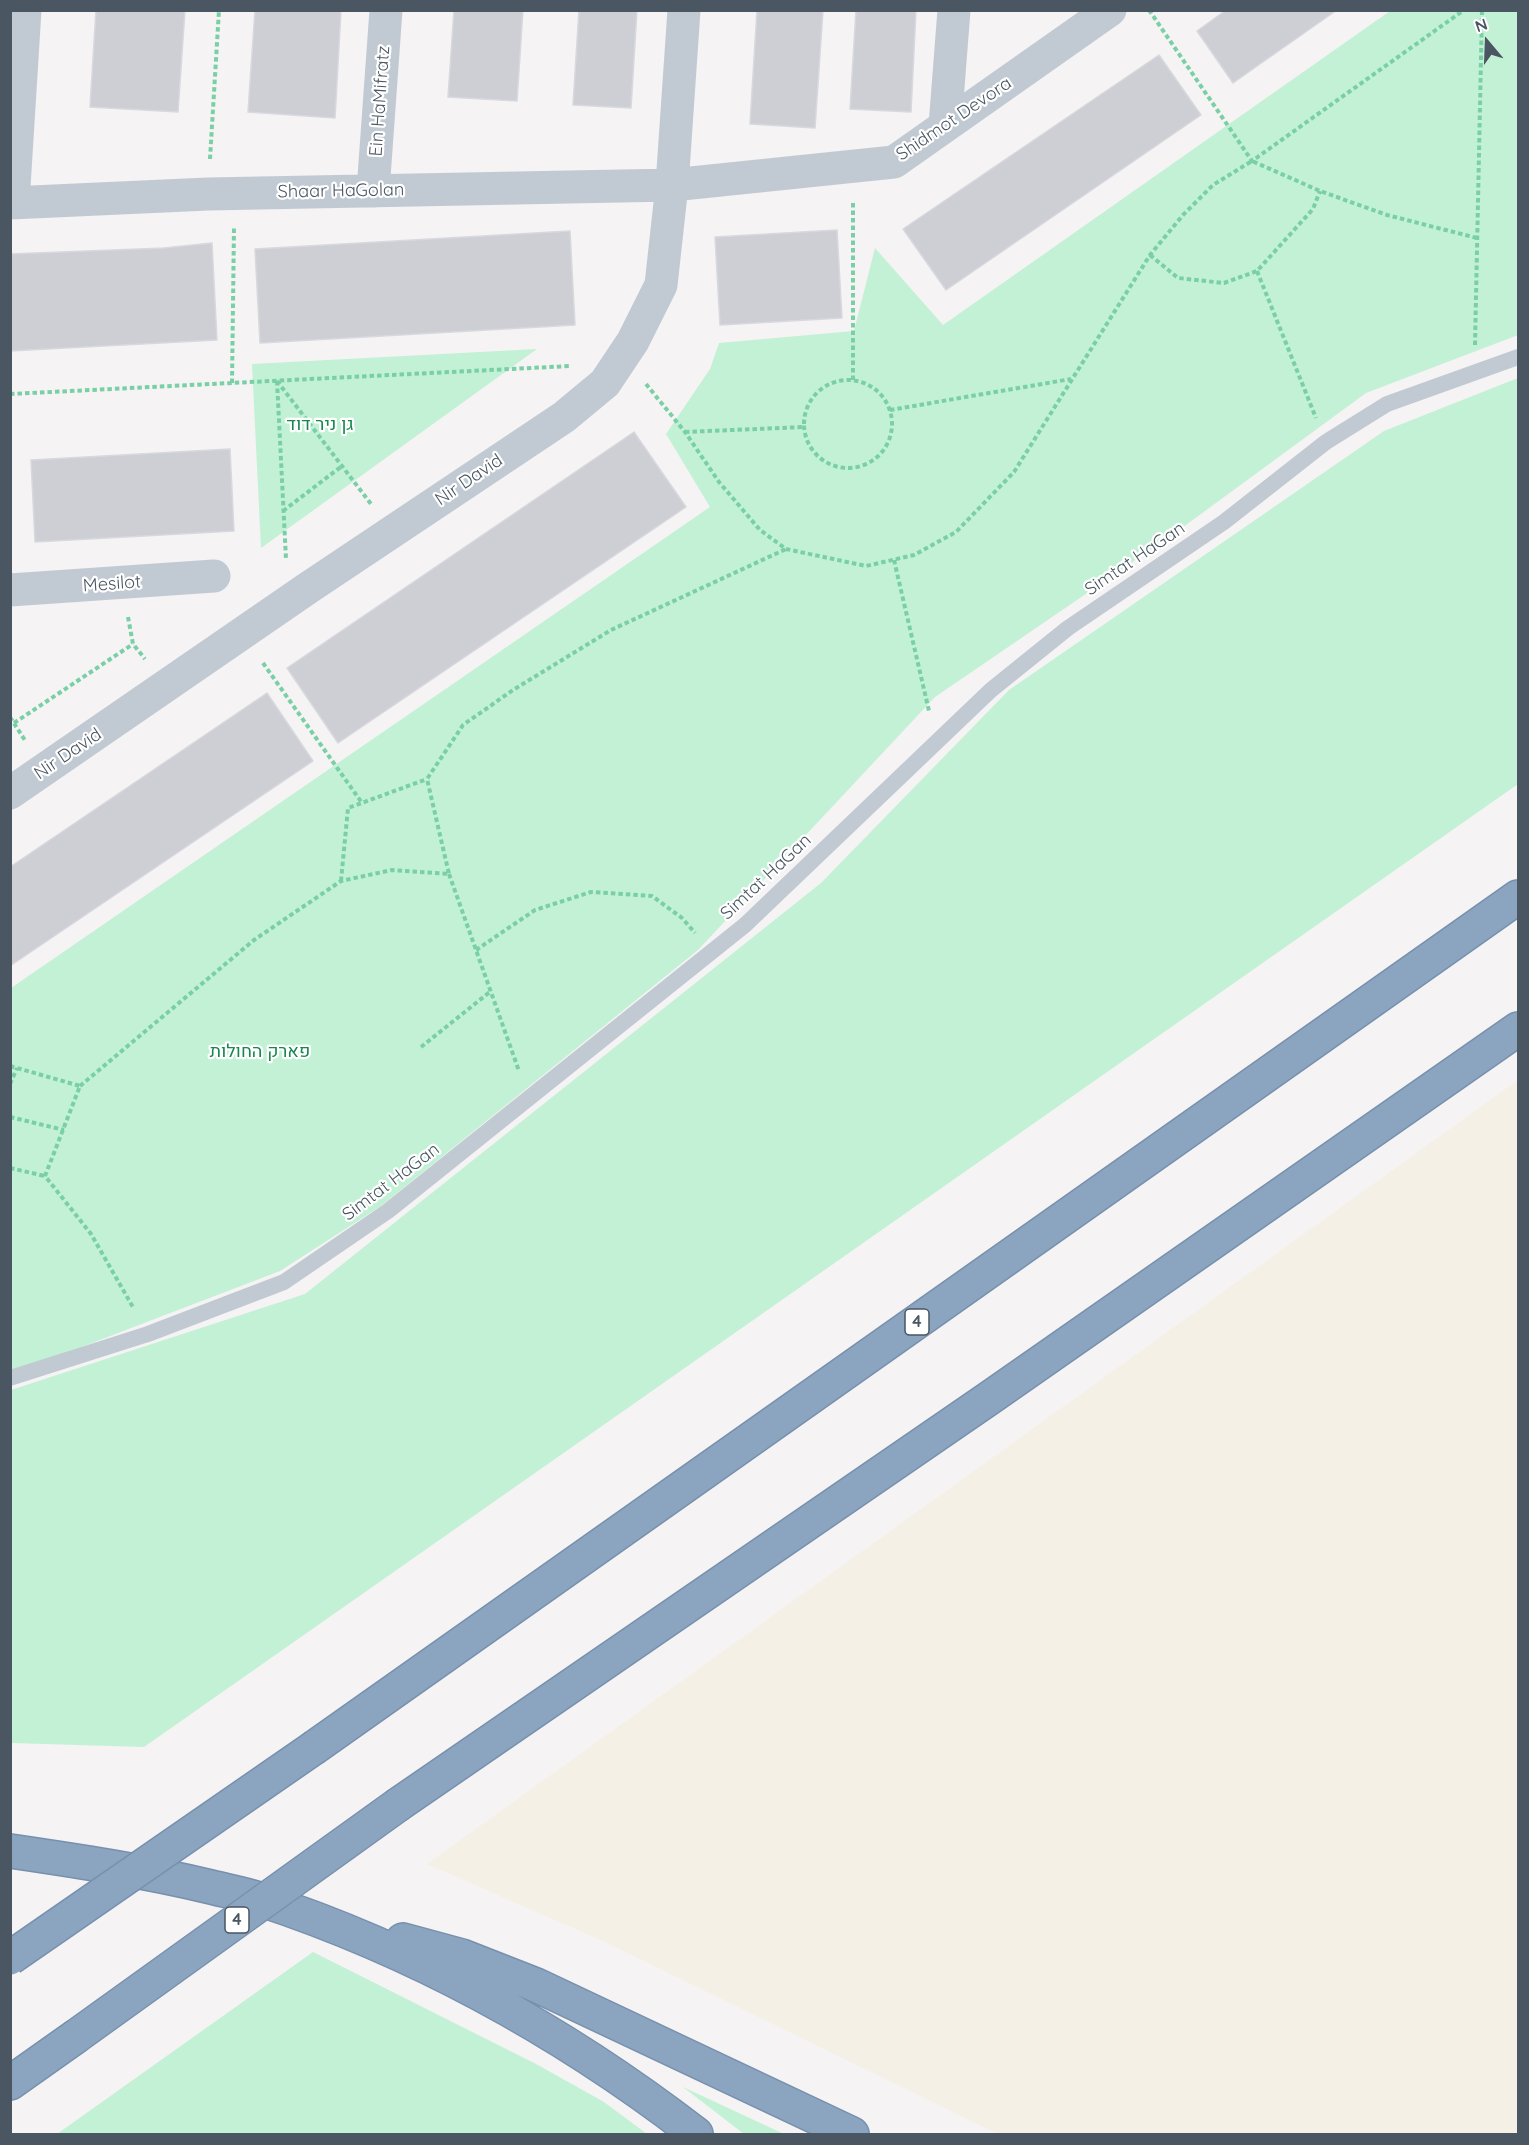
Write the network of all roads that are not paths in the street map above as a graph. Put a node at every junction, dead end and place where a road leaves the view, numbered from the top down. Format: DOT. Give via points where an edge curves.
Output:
graph roads {
  1 [pos="25,10"];
  2 [pos="386,10"];
  3 [pos="684,10"];
  4 [pos="954,10"];
  5 [pos="1110,10"];
  6 [pos="945,126"];
  7 [pos="672,185"];
  8 [pos="373,191"];
  9 [pos="12,203"];
  10 [pos="1518,357"];
  11 [pos="214,576"];
  12 [pos="10,590"];
  13 [pos="10,793"];
  14 [pos="1518,897"];
  15 [pos="1518,1029"];
  16 [pos="10,1378"];
  17 [pos="10,1851"];
  18 [pos="258,1899"];
  19 [pos="10,1958"];
  20 [pos="10,2083"];
  21 [pos="696,2134"];
  22 [pos="852,2134"];
  1 -- 9 [label="street"];
  2 -- 8 [label="street, Ein HaMifratz"];
  3 -- 7 [label="street, Nir David"];
  4 -- 6 [label="street"];
  5 -- 6 [label="street, Shidmot Devora"];
  6 -- 7 [label="street, Shidmot Devora" via="894,162"];
  7 -- 8 [label="street, Shaar HaGolan"];
  7 -- 13 [label="street, Nir David" via="661,285 605,383 564,417"];
  8 -- 9 [label="street, Shaar HaGolan"];
  10 -- 16 [label="lane, Simtat HaGan" via="1388,404 1326,442 1224,522 1068,628 991,690 746,925 388,1211 284,1282 148,1334"];
  11 -- 12 [label="street, Mesilot"];
  14 -- 19 [label="highway, 4, bridge"];
  15 -- 20 [label="highway, 4, bridge" via="399,1804"];
  17 -- 18 [label="highway" via="161,1875"];
  18 -- 21 [label="highway" via="386,1948 511,2011 603,2065"];
  18 -- 22 [label="highway" via="462,1956 536,1985"];
}
